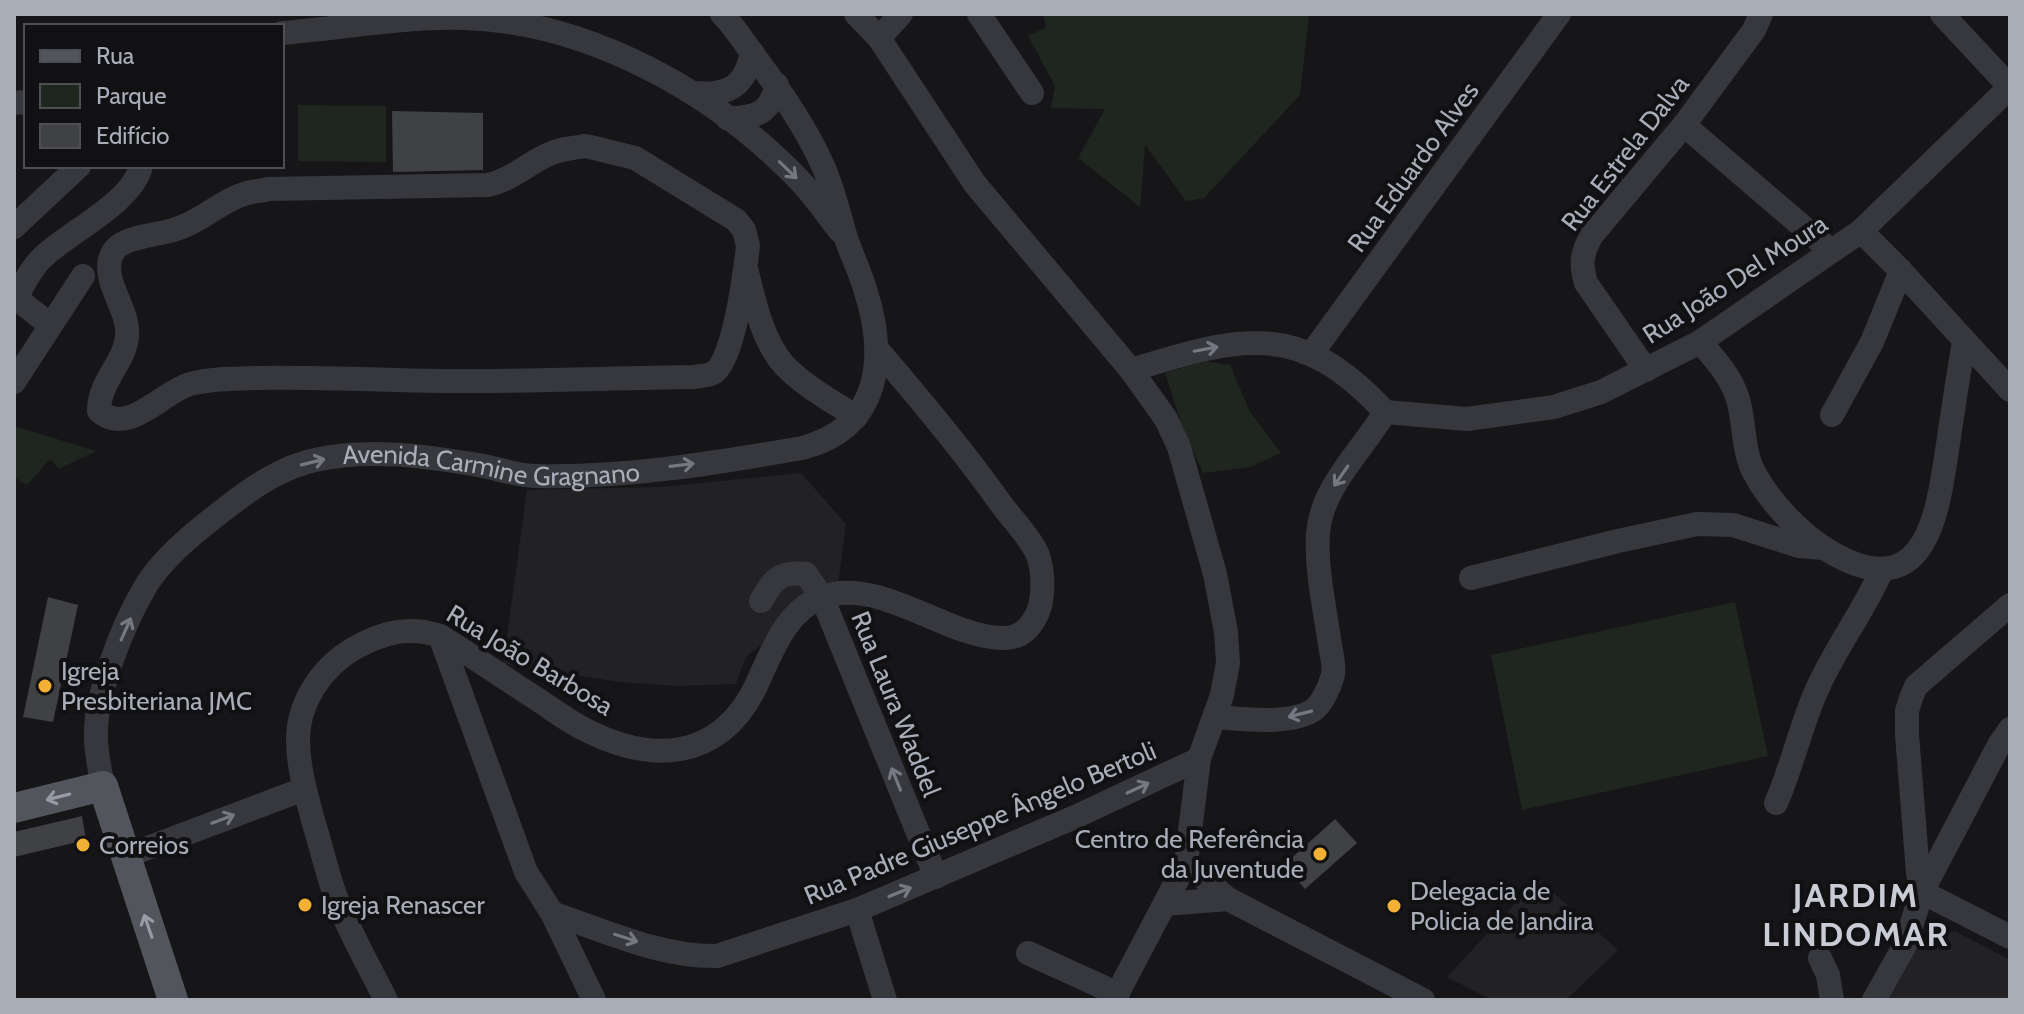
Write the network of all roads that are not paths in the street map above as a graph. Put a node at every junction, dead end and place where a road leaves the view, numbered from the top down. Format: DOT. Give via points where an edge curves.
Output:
graph roads {
  1 [pos="722,14"];
  2 [pos="856,14"];
  3 [pos="901,14"];
  4 [pos="979,14"];
  5 [pos="1559,14"];
  6 [pos="1761,14"];
  7 [pos="1942,14"];
  8 [pos="284,33"];
  9 [pos="879,38"];
  10 [pos="752,52"];
  11 [pos="777,85"];
  12 [pos="2010,87"];
  13 [pos="694,93"];
  14 [pos="1032,93"];
  15 [pos="728,119"];
  16 [pos="1684,125"];
  17 [pos="77,168"];
  18 [pos="140,168"];
  19 [pos="14,227"];
  20 [pos="1861,231"];
  21 [pos="846,239"];
  22 [pos="1830,250"];
  23 [pos="745,266"];
  24 [pos="1901,271"];
  25 [pos="83,276"];
  26 [pos="49,324"];
  27 [pos="1700,342"];
  28 [pos="1964,342"];
  29 [pos="877,349"];
  30 [pos="1312,353"];
  31 [pos="1131,370"];
  32 [pos="1646,370"];
  33 [pos="14,382"];
  34 [pos="2010,390"];
  35 [pos="1385,412"];
  36 [pos="1832,415"];
  37 [pos="856,417"];
  38 [pos="1824,549"];
  39 [pos="1882,570"];
  40 [pos="1471,578"];
  41 [pos="822,597"];
  42 [pos="761,601"];
  43 [pos="2010,605"];
  44 [pos="440,636"];
  45 [pos="1215,717"];
  46 [pos="2010,729"];
  47 [pos="1199,759"];
  48 [pos="103,786"];
  49 [pos="304,789"];
  50 [pos="1776,803"];
  51 [pos="14,808"];
  52 [pos="124,857"];
  53 [pos="1186,863"];
  54 [pos="936,877"];
  55 [pos="1922,892"];
  56 [pos="1228,899"];
  57 [pos="1165,904"];
  58 [pos="857,910"];
  59 [pos="552,913"];
  60 [pos="2010,937"];
  61 [pos="1028,953"];
  62 [pos="1820,958"];
  63 [pos="1116,997"];
  64 [pos="173,1000"];
  65 [pos="386,1000"];
  66 [pos="594,1000"];
  67 [pos="885,1000"];
  68 [pos="1423,1000"];
  69 [pos="1832,1000"];
  70 [pos="1874,1000"];
  1 -- 10 [label="street, Avenida Carmine Gragnano"];
  2 -- 9 [label="street"];
  3 -- 9 [label="street"];
  4 -- 14 [label="street"];
  5 -- 30 [label="street, Rua Eduardo Alves"];
  6 -- 16 [label="street, Rua Estrela Dalva"];
  7 -- 12 [label="street"];
  8 -- 13 [label="street" via="465,18 492,21 576,37"];
  9 -- 31 [label="street" via="975,184"];
  10 -- 11 [label="street, Avenida Carmine Gragnano"];
  10 -- 13 [label="street" via="738,85"];
  11 -- 15 [label="street" via="773,102 762,111"];
  11 -- 21 [label="street, Avenida Carmine Gragnano" via="823,165"];
  12 -- 20 [label="street, Rua João Del Moura"];
  13 -- 15 [label="street"];
  15 -- 21 [label="street, one-way" via="793,174"];
  16 -- 22 [label="street"];
  16 -- 32 [label="street, Rua Estrela Dalva" via="1583,251 1586,283"];
  17 -- 19 [label="street"];
  18 -- 26 [label="street" via="129,190 31,271 16,298"];
  20 -- 22 [label="street, Rua João Del Moura"];
  20 -- 24 [label="street"];
  21 -- 29 [label="street, Avenida Carmine Gragnano" via="866,291"];
  22 -- 27 [label="street, Rua João Del Moura"];
  23 -- 23 [label="street" via="729,350 713,374 206,380 186,385 133,417 107,418 99,411 104,384 127,337 110,271 115,249 123,242 181,228 244,194 269,189 488,185 506,181 548,154 586,146 635,158 736,220 748,246"];
  23 -- 37 [label="street" via="783,364"];
  24 -- 28 [label="street"];
  24 -- 36 [label="street" via="1872,342"];
  25 -- 26 [label="street"];
  26 -- 33 [label="street"];
  27 -- 32 [label="street, Rua João Del Moura"];
  27 -- 38 [label="street" via="1722,368 1739,402 1748,458 1762,486"];
  28 -- 34 [label="street"];
  28 -- 39 [label="street" via="1929,536 1903,563"];
  29 -- 37 [label="street, Avenida Carmine Gragnano" via="869,398"];
  29 -- 41 [label="street" via="961,448 1037,554 1039,612 1017,636 1001,638 869,595"];
  31 -- 30 [label="street, one-way" via="1208,349 1260,342"];
  30 -- 35 [label="street" via="1360,385"];
  31 -- 45 [label="street" via="1179,447 1220,596 1228,663"];
  32 -- 35 [label="street, Rua João Del Moura" via="1601,392 1525,412 1467,419"];
  35 -- 45 [label="street, one-way" via="1322,512 1319,564 1334,672 1325,695 1314,711 1299,716"];
  48 -- 37 [label="street, Avenida Carmine Gragnano, one-way" via="95,736 102,696 145,588 211,519 281,472 315,460 390,454 533,476 592,476 802,448 824,442"];
  38 -- 39 [label="street"];
  38 -- 40 [label="street" via="1733,525 1697,524"];
  39 -- 50 [label="street" via="1821,681"];
  41 -- 42 [label="street" via="806,574 791,572 773,581"];
  41 -- 44 [label="street, Rua João Barbosa" via="787,624 730,725 710,741 664,751 582,728"];
  54 -- 41 [label="street, Rua Laura Waddel, one-way"];
  43 -- 55 [label="street" via="1916,686 1907,711"];
  44 -- 49 [label="street, Rua João Barbosa" via="421,629 384,635 347,652 317,681 299,730"];
  44 -- 59 [label="street" via="526,872"];
  45 -- 47 [label="street"];
  46 -- 55 [label="street"];
  47 -- 53 [label="street"];
  54 -- 47 [label="street, Rua Padre Giuseppe Ângelo Bertoli, one-way"];
  48 -- 51 [label="main road, one-way"];
  48 -- 52 [label="main road, Avenida Carmine Gragnano"];
  52 -- 49 [label="street, one-way"];
  49 -- 65 [label="street, Rua João Barbosa" via="334,890"];
  64 -- 52 [label="main road, Avenida Carmine Gragnano, one-way"];
  53 -- 56 [label="street"];
  53 -- 57 [label="street"];
  58 -- 54 [label="street, Rua Padre Giuseppe Ângelo Bertoli, one-way"];
  55 -- 60 [label="street"];
  55 -- 70 [label="street" via="1905,945"];
  56 -- 57 [label="street"];
  56 -- 68 [label="street"];
  57 -- 63 [label="street"];
  59 -- 58 [label="street, Rua Padre Giuseppe Ângelo Bertoli, one-way" via="696,957 717,956"];
  58 -- 67 [label="street"];
  59 -- 66 [label="street"];
  61 -- 63 [label="street"];
  62 -- 69 [label="street"];
}
